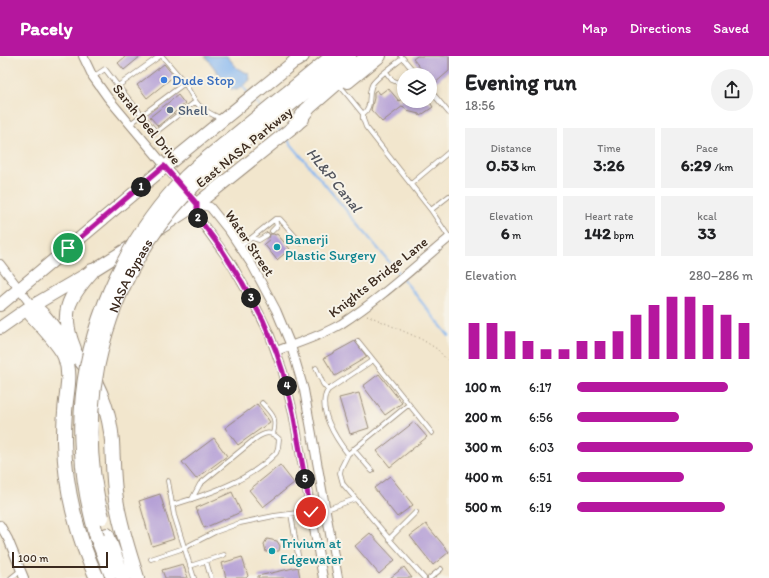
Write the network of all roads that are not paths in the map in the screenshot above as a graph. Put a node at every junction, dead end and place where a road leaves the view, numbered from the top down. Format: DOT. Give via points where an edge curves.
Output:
graph roads {
  1 [pos="83,56"];
  2 [pos="161,56"];
  3 [pos="333,56"];
  4 [pos="349,56"];
  5 [pos="368,56"];
  6 [pos="380,56"];
  7 [pos="299,57"];
  8 [pos="402,57"];
  9 [pos="411,68"];
  10 [pos="386,72"];
  11 [pos="93,77"];
  12 [pos="397,82"];
  13 [pos="185,83"];
  14 [pos="118,86"];
  15 [pos="341,87"];
  16 [pos="297,92"];
  17 [pos="437,98"];
  18 [pos="195,102"];
  19 [pos="449,113"];
  20 [pos="363,114"];
  21 [pos="142,116"];
  22 [pos="222,120"];
  23 [pos="130,124"];
  24 [pos="296,124"];
  25 [pos="449,152"];
  26 [pos="164,166"];
  27 [pos="411,184"];
  28 [pos="449,196"];
  29 [pos="197,204"];
  30 [pos="431,210"];
  31 [pos="275,219"];
  32 [pos="272,231"];
  33 [pos="267,235"];
  34 [pos="449,237"];
  35 [pos="252,238"];
  36 [pos="301,243"];
  37 [pos="240,247"];
  38 [pos="0,264"];
  39 [pos="92,271"];
  40 [pos="20,289"];
  41 [pos="0,305"];
  42 [pos="32,306"];
  43 [pos="0,328"];
  44 [pos="358,341"];
  45 [pos="290,346"];
  46 [pos="276,351"];
  47 [pos="78,357"];
  48 [pos="373,360"];
  49 [pos="316,368"];
  50 [pos="328,390"];
  51 [pos="262,403"];
  52 [pos="408,405"];
  53 [pos="432,433"];
  54 [pos="273,434"];
  55 [pos="354,450"];
  56 [pos="348,454"];
  57 [pos="372,471"];
  58 [pos="168,481"];
  59 [pos="192,498"];
  60 [pos="355,499"];
  61 [pos="172,505"];
  62 [pos="326,509"];
  63 [pos="311,512"];
  64 [pos="416,512"];
  65 [pos="291,514"];
  66 [pos="0,525"];
  67 [pos="102,536"];
  68 [pos="389,539"];
  69 [pos="184,548"];
  70 [pos="224,555"];
  71 [pos="150,560"];
  72 [pos="206,561"];
  73 [pos="299,561"];
  74 [pos="190,566"];
  75 [pos="441,569"];
  76 [pos="21,570"];
  77 [pos="11,578"];
  78 [pos="24,578"];
  79 [pos="97,578"];
  80 [pos="113,578"];
  81 [pos="123,578"];
  82 [pos="137,578"];
  83 [pos="194,578"];
  84 [pos="211,578"];
  85 [pos="322,578"];
  86 [pos="338,578"];
  87 [pos="424,578"];
  88 [pos="430,578"];
  1 -- 11 [label="street, Sarah Deel Drive"];
  2 -- 13 [label="lane"];
  2 -- 14 [label="lane"];
  3 -- 16 [label="highway, NASA Bypass"];
  4 -- 16 [label="highway, NASA Bypass"];
  5 -- 24 [label="highway" via="309,107"];
  6 -- 15 [label="main road, East NASA Parkway"];
  7 -- 22 [label="main road"];
  8 -- 9 [label="lane"];
  8 -- 10 [label="lane"];
  10 -- 12 [label="lane"];
  10 -- 20 [label="lane" via="372,84 370,105"];
  11 -- 14 [label="lane" via="106,69"];
  11 -- 23 [label="street, Sarah Deel Drive"];
  13 -- 18 [label="lane"];
  13 -- 21 [label="lane"];
  14 -- 21 [label="lane"];
  15 -- 20 [label="lane"];
  15 -- 24 [label="main road, East NASA Parkway"];
  16 -- 67 [label="highway, NASA Bypass, bridge" via="203,162 178,186 141,233 114,282 90,351 81,415 84,477 90,510"];
  17 -- 19 [label="lane"];
  18 -- 21 [label="lane" via="156,132"];
  18 -- 22 [label="lane" via="200,108"];
  20 -- 27 [label="lane" via="366,127"];
  21 -- 23 [label="lane"];
  22 -- 26 [label="main road"];
  23 -- 26 [label="street, Sarah Deel Drive"];
  24 -- 29 [label="main road, East NASA Parkway"];
  25 -- 27 [label="lane"];
  26 -- 29 [label="street, Sarah Deel Drive"];
  26 -- 40 [label="main road"];
  27 -- 30 [label="lane"];
  28 -- 30 [label="lane"];
  29 -- 37 [label="street, Water Street" via="210,207"];
  29 -- 39 [label="main road, East NASA Parkway"];
  29 -- 46 [label="street, Water Street" via="197,216 242,282 263,320"];
  30 -- 34 [label="lane"];
  31 -- 32 [label="lane" via="277,226"];
  31 -- 35 [label="lane"];
  31 -- 36 [label="lane" via="280,219"];
  33 -- 35 [label="lane" via="259,240"];
  34 -- 45 [label="street, Knights Bridge Lane" via="388,289 341,324"];
  35 -- 37 [label="lane"];
  37 -- 45 [label="street, Water Street" via="266,289"];
  38 -- 40 [label="street"];
  39 -- 42 [label="main road, East NASA Parkway"];
  39 -- 47 [label="highway" via="76,291 66,316 68,334"];
  40 -- 41 [label="main road"];
  40 -- 42 [label="street"];
  42 -- 43 [label="main road, East NASA Parkway"];
  42 -- 47 [label="highway"];
  42 -- 79 [label="highway" via="31,314 65,356 68,387 64,444 68,486 78,527"];
  44 -- 48 [label="lane"];
  45 -- 46 [label="street, Knights Bridge Lane"];
  45 -- 62 [label="street, Water Street" via="304,390"];
  46 -- 63 [label="street, Water Street" via="293,412"];
  47 -- 82 [label="highway" via="92,376 107,412 112,440 116,499 122,530"];
  48 -- 50 [label="lane"];
  48 -- 52 [label="lane"];
  49 -- 50 [label="lane"];
  50 -- 56 [label="lane" via="324,396 324,408 335,436"];
  51 -- 54 [label="lane" via="275,419"];
  52 -- 53 [label="lane"];
  52 -- 55 [label="lane"];
  54 -- 59 [label="lane" via="263,434 255,439 200,484"];
  54 -- 59 [label="lane" via="279,439 276,453 252,473 236,482"];
  55 -- 56 [label="lane"];
  55 -- 57 [label="lane"];
  56 -- 60 [label="lane" via="340,473 344,484"];
  58 -- 61 [label="lane"];
  59 -- 61 [label="lane"];
  60 -- 62 [label="lane"];
  60 -- 68 [label="lane"];
  61 -- 69 [label="lane"];
  62 -- 63 [label="lane"];
  62 -- 86 [label="street, Water Street"];
  63 -- 65 [label="lane"];
  63 -- 85 [label="street, Water Street"];
  64 -- 68 [label="lane"];
  65 -- 69 [label="lane" via="240,523"];
  65 -- 73 [label="lane"];
  66 -- 76 [label="street"];
  67 -- 80 [label="highway, NASA Bypass"];
  67 -- 81 [label="highway, NASA Bypass"];
  68 -- 87 [label="lane"];
  69 -- 71 [label="lane"];
  69 -- 74 [label="lane"];
  70 -- 72 [label="lane"];
  72 -- 74 [label="lane"];
  72 -- 84 [label="lane"];
  74 -- 83 [label="lane"];
  75 -- 88 [label="lane"];
  76 -- 77 [label="lane"];
  76 -- 78 [label="street"];
}
